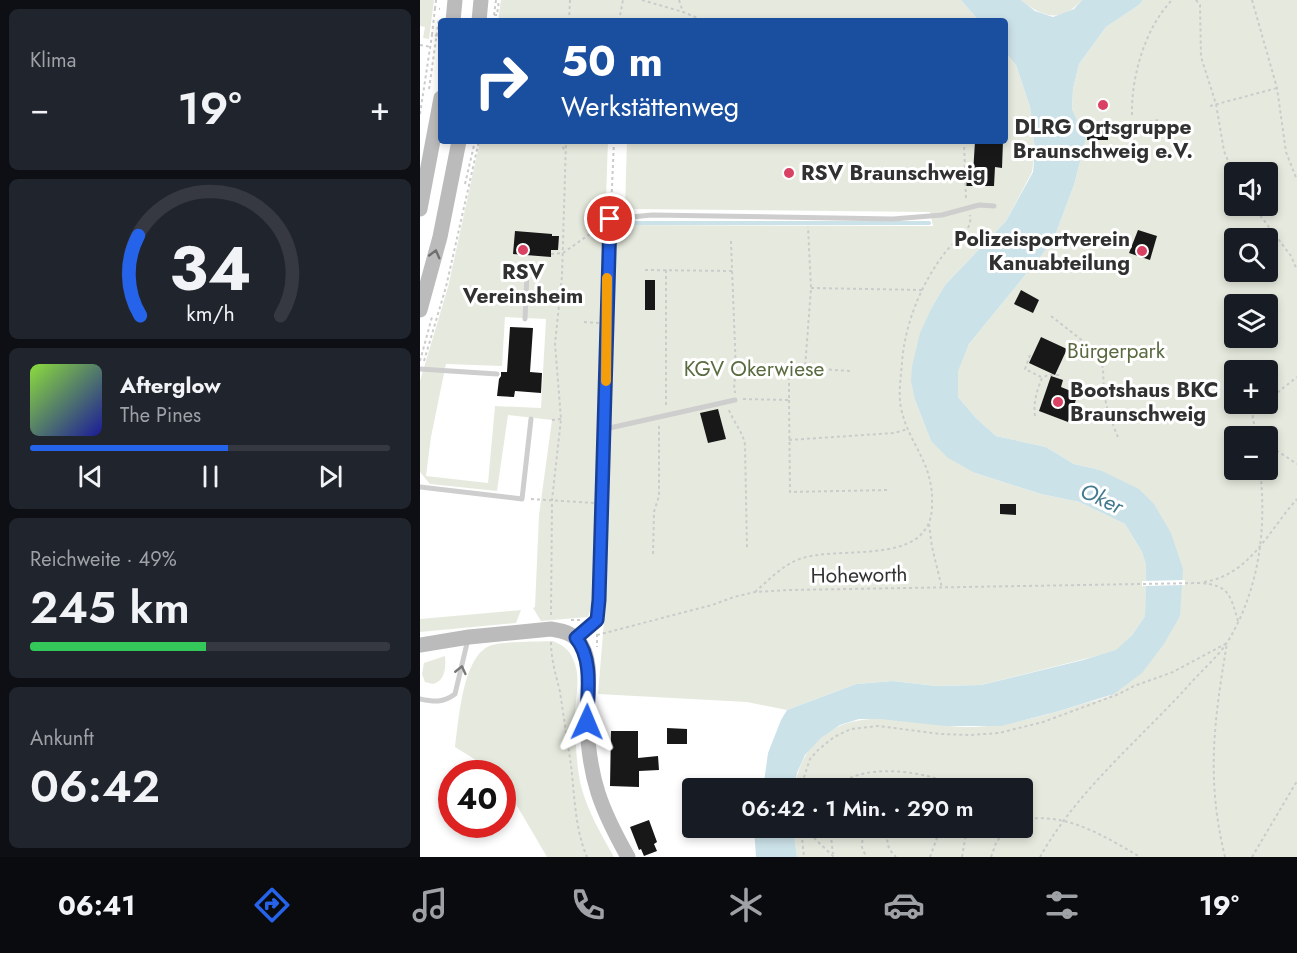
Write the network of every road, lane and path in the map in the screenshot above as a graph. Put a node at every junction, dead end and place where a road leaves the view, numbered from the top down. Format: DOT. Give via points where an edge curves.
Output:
graph roads {
  1 [pos="436,0"];
  2 [pos="441,0"];
  3 [pos="455,0"];
  4 [pos="481,0"];
  5 [pos="499,0"];
  6 [pos="570,0"];
  7 [pos="623,0"];
  8 [pos="642,0"];
  9 [pos="679,0"];
  10 [pos="1172,0"];
  11 [pos="1196,0"];
  12 [pos="1252,0"];
  13 [pos="435,8"];
  14 [pos="440,9"];
  15 [pos="683,12"];
  16 [pos="453,18"];
  17 [pos="478,18"];
  18 [pos="496,18"];
  19 [pos="569,18"];
  20 [pos="620,18"];
  21 [pos="698,18"];
  22 [pos="434,35"];
  23 [pos="438,36"];
  24 [pos="420,45"];
  25 [pos="431,47"];
  26 [pos="1277,88"];
  27 [pos="435,96"];
  28 [pos="1216,104"];
  29 [pos="1210,106"];
  30 [pos="420,114"];
  31 [pos="1132,115"];
  32 [pos="1158,120"];
  33 [pos="1132,126"];
  34 [pos="458,144"];
  35 [pos="478,144"];
  36 [pos="562,144"];
  37 [pos="566,144"];
  38 [pos="614,144"];
  39 [pos="964,144"];
  40 [pos="566,153"];
  41 [pos="1229,162"];
  42 [pos="1297,180"];
  43 [pos="994,206"];
  44 [pos="968,208"];
  45 [pos="420,209"];
  46 [pos="1261,216"];
  47 [pos="610,219"];
  48 [pos="808,226"];
  49 [pos="594,231"];
  50 [pos="731,241"];
  51 [pos="563,253"];
  52 [pos="551,254"];
  53 [pos="645,270"];
  54 [pos="666,270"];
  55 [pos="1297,270"];
  56 [pos="733,271"];
  57 [pos="527,274"];
  58 [pos="811,288"];
  59 [pos="922,290"];
  60 [pos="420,310"];
  61 [pos="1051,316"];
  62 [pos="525,319"];
  63 [pos="584,322"];
  64 [pos="607,323"];
  65 [pos="1030,355"];
  66 [pos="805,368"];
  67 [pos="421,369"];
  68 [pos="850,371"];
  69 [pos="497,374"];
  70 [pos="1061,375"];
  71 [pos="1297,377"];
  72 [pos="1042,378"];
  73 [pos="1278,392"];
  74 [pos="735,400"];
  75 [pos="789,400"];
  76 [pos="729,402"];
  77 [pos="1252,414"];
  78 [pos="666,415"];
  79 [pos="1035,416"];
  80 [pos="659,417"];
  81 [pos="531,419"];
  82 [pos="561,419"];
  83 [pos="552,420"];
  84 [pos="1254,425"];
  85 [pos="605,429"];
  86 [pos="908,429"];
  87 [pos="789,440"];
  88 [pos="1119,440"];
  89 [pos="1278,451"];
  90 [pos="1297,464"];
  91 [pos="1261,480"];
  92 [pos="420,487"];
  93 [pos="888,490"];
  94 [pos="522,499"];
  95 [pos="1297,499"];
  96 [pos="552,500"];
  97 [pos="603,504"];
  98 [pos="929,523"];
  99 [pos="1259,548"];
  100 [pos="747,550"];
  101 [pos="653,554"];
  102 [pos="1199,583"];
  103 [pos="942,588"];
  104 [pos="755,592"];
  105 [pos="1238,621"];
  106 [pos="551,626"];
  107 [pos="469,637"];
  108 [pos="576,638"];
  109 [pos="1227,643"];
  110 [pos="420,645"];
  111 [pos="597,647"];
  112 [pos="420,699"];
  113 [pos="804,778"];
  114 [pos="848,778"];
  115 [pos="932,778"];
  116 [pos="1297,780"];
  117 [pos="1033,819"];
  118 [pos="1062,821"];
  119 [pos="802,838"];
  120 [pos="814,838"];
  121 [pos="831,838"];
  122 [pos="862,838"];
  123 [pos="887,838"];
  124 [pos="937,838"];
  125 [pos="965,838"];
  126 [pos="999,838"];
  127 [pos="587,857"];
  128 [pos="628,857"];
  129 [pos="804,857"];
  130 [pos="834,857"];
  131 [pos="866,857"];
  132 [pos="896,857"];
  133 [pos="930,857"];
  134 [pos="962,857"];
  135 [pos="991,857"];
  136 [pos="1040,857"];
  137 [pos="1140,857"];
  138 [pos="1225,857"];
  139 [pos="1252,857"];
  1 -- 13 [label="path"];
  2 -- 14 [label="path"];
  3 -- 16 [label="street"];
  4 -- 17 [label="street"];
  5 -- 18 [label="path"];
  6 -- 19 [label="path"];
  7 -- 20 [label="path"];
  8 -- 15 [label="path"];
  9 -- 15 [label="path"];
  10 -- 31 [label="path" via="1147,40 1133,91"];
  11 -- 28 [label="path" via="1200,5 1201,57"];
  12 -- 26 [label="path"];
  13 -- 14 [label="path"];
  13 -- 22 [label="path"];
  14 -- 22 [label="path"];
  15 -- 21 [label="path"];
  22 -- 23 [label="path"];
  22 -- 25 [label="path"];
  22 -- 27 [label="path"];
  24 -- 25 [label="path"];
  25 -- 30 [label="path"];
  26 -- 28 [label="path"];
  26 -- 42 [label="path" via="1286,152"];
  27 -- 45 [label="street"];
  28 -- 29 [label="path"];
  28 -- 41 [label="path"];
  32 -- 33 [label="path"];
  60 -- 34 [label="street, one-way" via="440,237"];
  35 -- 67 [label="path" via="446,286"];
  36 -- 40 [label="path"];
  37 -- 40 [label="path"];
  38 -- 47 [label="path"];
  39 -- 44 [label="path" via="964,195"];
  40 -- 51 [label="path"];
  43 -- 44 [label="lane"];
  44 -- 47 [label="lane" via="942,215 893,219 652,215"];
  44 -- 59 [label="path" via="968,231 945,253"];
  46 -- 55 [label="path"];
  47 -- 64 [label="lane"];
  48 -- 58 [label="path"];
  49 -- 51 [label="path"];
  50 -- 56 [label="path"];
  51 -- 52 [label="path"];
  51 -- 82 [label="path" via="555,344"];
  53 -- 54 [label="path"];
  54 -- 56 [label="path"];
  54 -- 78 [label="path"];
  56 -- 74 [label="path"];
  57 -- 62 [label="lane"];
  58 -- 59 [label="path"];
  58 -- 66 [label="path"];
  59 -- 86 [label="path" via="903,347 900,392"];
  61 -- 88 [label="path" via="1097,352 1104,368 1108,412"];
  63 -- 64 [label="path"];
  64 -- 85 [label="lane"];
  65 -- 72 [label="path" via="1025,369"];
  66 -- 68 [label="path"];
  66 -- 75 [label="path" via="789,369"];
  67 -- 69 [label="lane"];
  70 -- 72 [label="path"];
  71 -- 73 [label="path"];
  72 -- 79 [label="path"];
  74 -- 75 [label="path"];
  74 -- 76 [label="lane"];
  75 -- 87 [label="path"];
  76 -- 78 [label="lane"];
  76 -- 100 [label="path" via="745,445"];
  77 -- 84 [label="path"];
  78 -- 80 [label="lane"];
  80 -- 85 [label="lane"];
  80 -- 101 [label="path" via="659,496 654,512"];
  81 -- 94 [label="lane"];
  82 -- 83 [label="path"];
  82 -- 96 [label="path"];
  85 -- 97 [label="lane"];
  86 -- 87 [label="path"];
  86 -- 98 [label="path" via="931,481"];
  87 -- 93 [label="path" via="790,492"];
  89 -- 90 [label="path"];
  91 -- 99 [label="path"];
  92 -- 94 [label="lane"];
  94 -- 96 [label="path"];
  95 -- 99 [label="path"];
  96 -- 97 [label="path"];
  96 -- 106 [label="path"];
  97 -- 108 [label="lane" via="597,620"];
  98 -- 103 [label="path"];
  98 -- 104 [label="path" via="912,542 886,550 802,558"];
  99 -- 102 [label="path" via="1229,574"];
  99 -- 105 [label="path" via="1254,582"];
  102 -- 103 [label="path, Hoheworth"];
  102 -- 105 [label="path" via="1216,584 1227,592"];
  103 -- 104 [label="path, Hoheworth"];
  104 -- 111 [label="path, Hoheworth" via="597,635"];
  105 -- 109 [label="path"];
  106 -- 107 [label="street"];
  106 -- 108 [label="street"];
  106 -- 127 [label="path" via="550,651 581,844"];
  107 -- 110 [label="street"];
  112 -- 107 [label="lane, one-way" via="436,702 455,694"];
  108 -- 128 [label="street" via="588,661 590,768 612,829"];
  109 -- 113 [label="path" via="1173,672 1119,694 1043,722 999,733 941,734 878,726 851,729 818,750 810,759"];
  109 -- 118 [label="path"];
  109 -- 138 [label="path" via="1216,708 1213,759 1215,809"];
  114 -- 115 [label="path" via="877,772"];
  116 -- 139 [label="path"];
  117 -- 118 [label="path"];
  118 -- 136 [label="path"];
  118 -- 137 [label="path" via="1101,834"];
  119 -- 129 [label="path"];
  120 -- 130 [label="path"];
  121 -- 130 [label="path"];
  122 -- 131 [label="path"];
  123 -- 132 [label="path" via="889,850"];
  124 -- 133 [label="path"];
  125 -- 134 [label="path"];
  126 -- 135 [label="path"];
}
